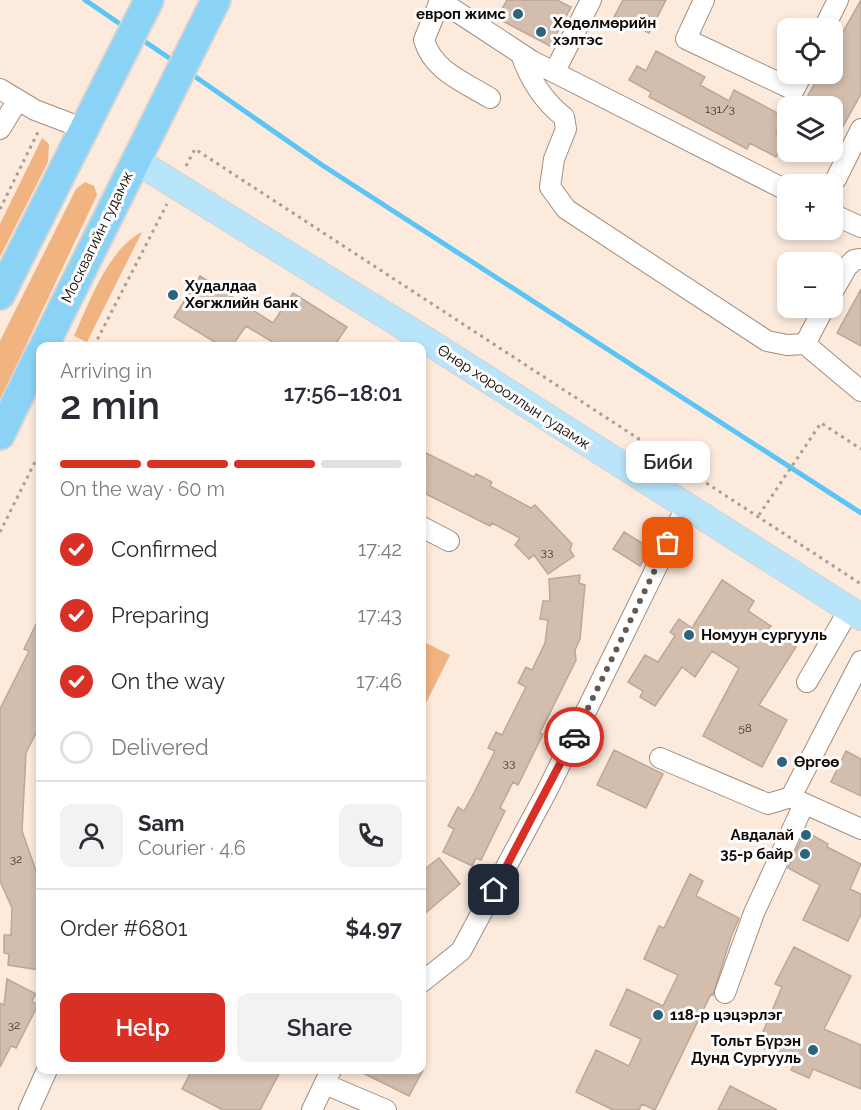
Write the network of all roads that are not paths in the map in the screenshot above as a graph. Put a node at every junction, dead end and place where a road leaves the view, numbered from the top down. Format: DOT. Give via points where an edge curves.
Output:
graph roads {
  1 [pos="148,0"];
  2 [pos="440,0"];
  3 [pos="591,0"];
  4 [pos="704,0"];
  5 [pos="838,0"];
  6 [pos="213,4"];
  7 [pos="829,18"];
  8 [pos="521,54"];
  9 [pos="555,71"];
  10 [pos="777,82"];
  11 [pos="781,84"];
  12 [pos="797,84"];
  13 [pos="0,89"];
  14 [pos="490,98"];
  15 [pos="18,100"];
  16 [pos="0,129"];
  17 [pos="85,129"];
  18 [pos="861,129"];
  19 [pos="135,160"];
  20 [pos="839,174"];
  21 [pos="777,185"];
  22 [pos="843,219"];
  23 [pos="861,227"];
  24 [pos="861,260"];
  25 [pos="843,274"];
  26 [pos="0,295"];
  27 [pos="819,318"];
  28 [pos="46,342"];
  29 [pos="420,342"];
  30 [pos="805,344"];
  31 [pos="426,345"];
  32 [pos="36,361"];
  33 [pos="861,391"];
  34 [pos="0,435"];
  35 [pos="686,507"];
  36 [pos="426,529"];
  37 [pos="449,541"];
  38 [pos="855,614"];
  39 [pos="861,661"];
  40 [pos="807,682"];
  41 [pos="660,758"];
  42 [pos="797,800"];
  43 [pos="861,829"];
  44 [pos="426,979"];
  45 [pos="725,993"];
  46 [pos="44,1074"];
  47 [pos="328,1077"];
  48 [pos="29,1110"];
  49 [pos="312,1110"];
  50 [pos="386,1110"];
  1 -- 17 [label="highway"];
  2 -- 8 [label="street"];
  2 -- 14 [label="street" via="423,40 428,53 438,67"];
  3 -- 9 [label="street"];
  4 -- 10 [label="street" via="686,39"];
  5 -- 7 [label="street"];
  6 -- 19 [label="highway, Москвагийн гудамж"];
  8 -- 9 [label="street"];
  8 -- 30 [label="street" via="536,86 564,117 566,129 554,159 550,187 566,209 767,341"];
  9 -- 21 [label="street"];
  11 -- 12 [label="street" via="794,90"];
  13 -- 15 [label="street"];
  15 -- 16 [label="street"];
  15 -- 17 [label="street"];
  17 -- 26 [label="highway"];
  18 -- 20 [label="street"];
  19 -- 28 [label="highway, Москвагийн гудамж"];
  19 -- 29 [label="main road, Өнөр хорооллын гудамж"];
  22 -- 23 [label="street"];
  24 -- 25 [label="street" via="854,260"];
  27 -- 30 [label="street"];
  30 -- 33 [label="street"];
  31 -- 35 [label="main road, Өнөр хорооллын гудамж"];
  32 -- 34 [label="highway"];
  35 -- 38 [label="main road, Өнөр хорооллын гудамж"];
  35 -- 44 [label="street" via="548,789 461,951"];
  36 -- 37 [label="street"];
  38 -- 40 [label="street"];
  39 -- 42 [label="street"];
  41 -- 42 [label="street" via="768,804"];
  42 -- 43 [label="street"];
  42 -- 45 [label="street"];
  46 -- 48 [label="street"];
  47 -- 49 [label="street"];
  47 -- 50 [label="street"];
}
